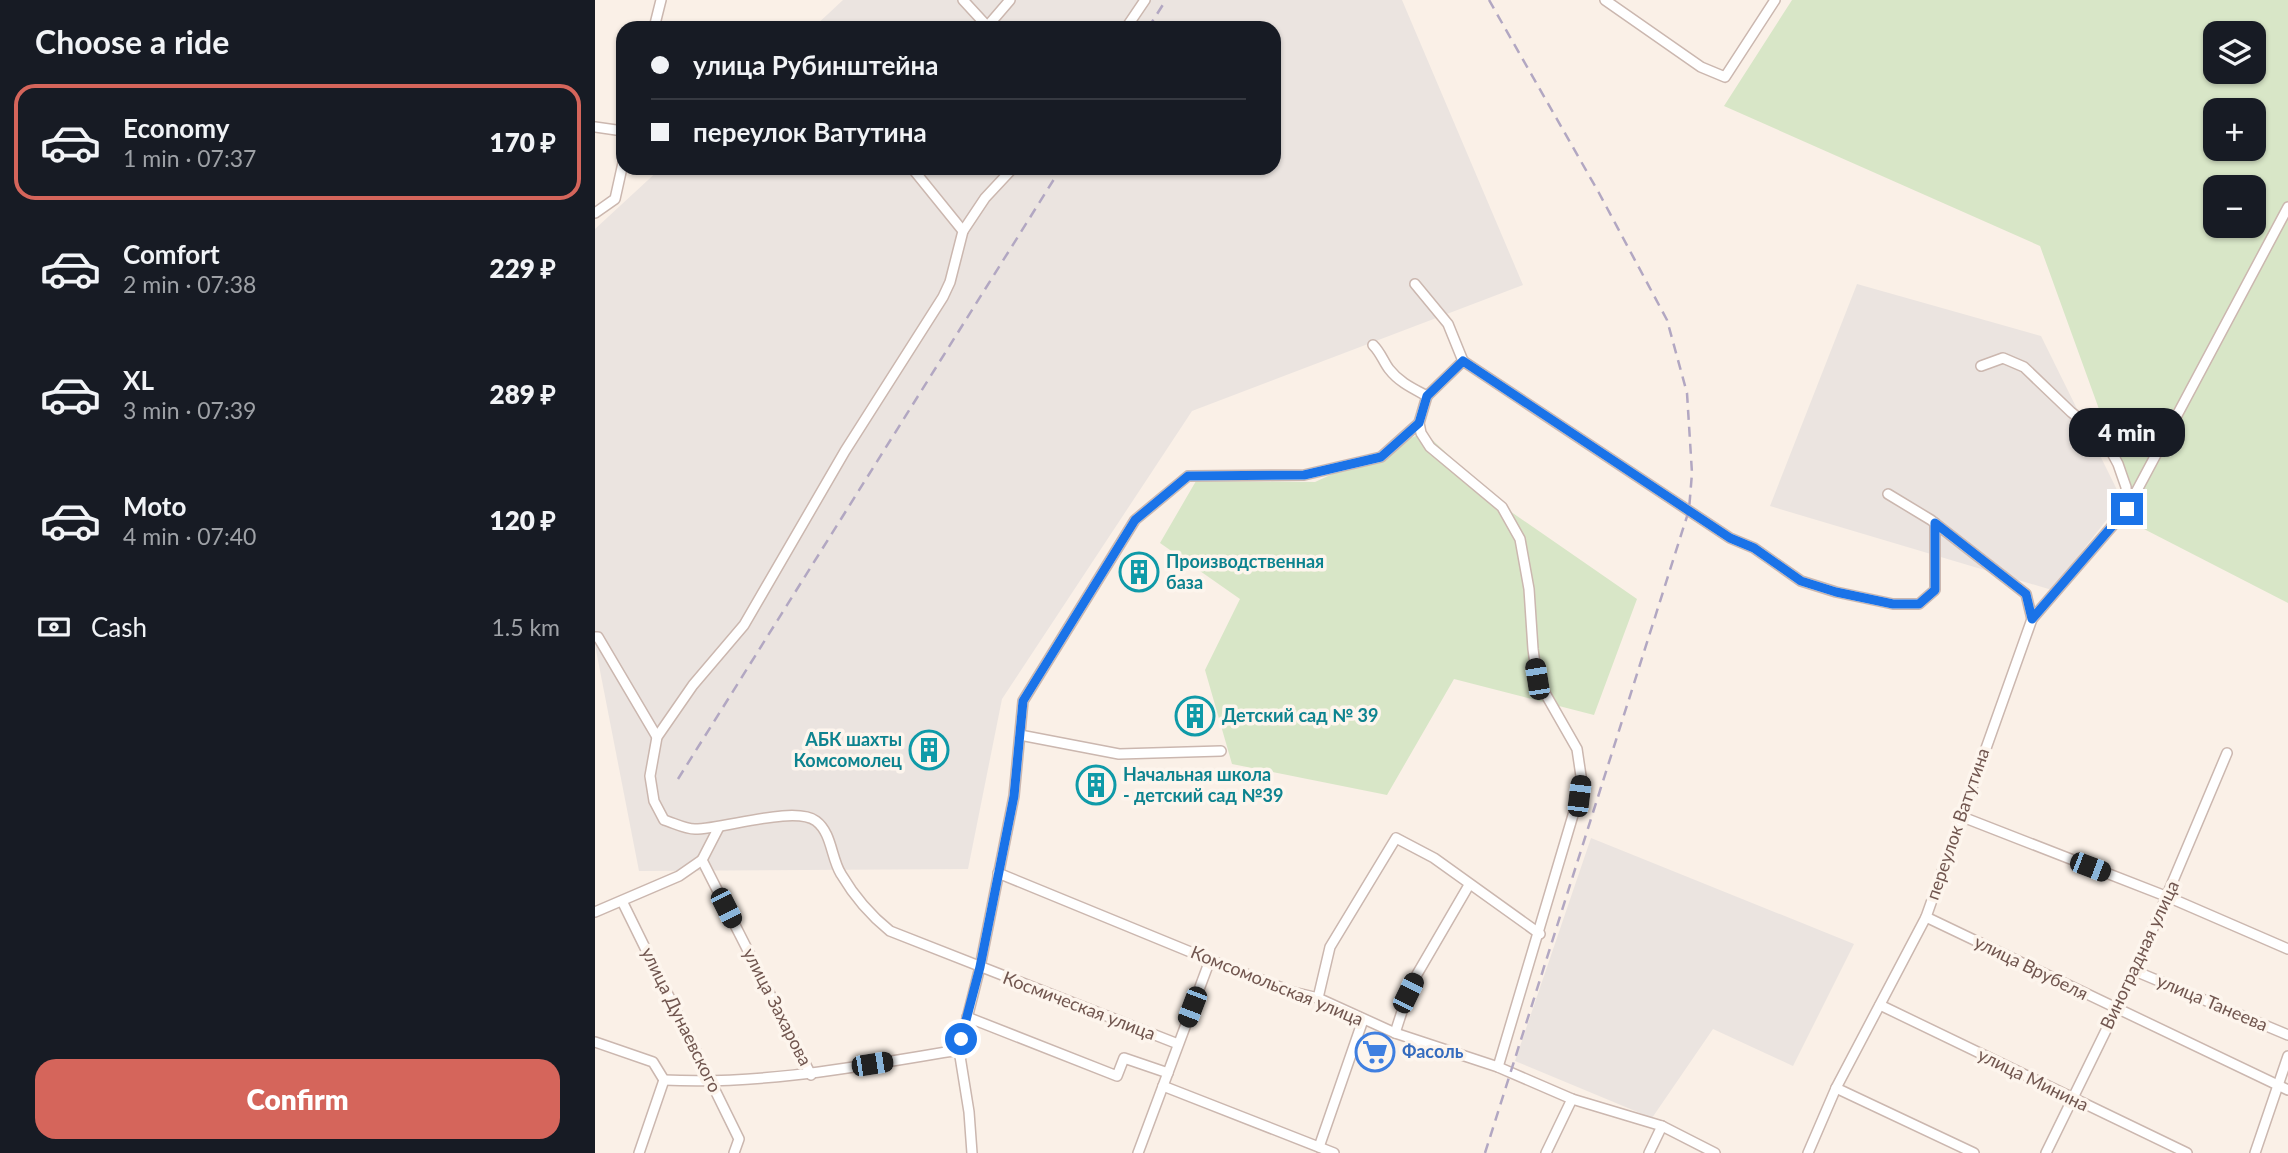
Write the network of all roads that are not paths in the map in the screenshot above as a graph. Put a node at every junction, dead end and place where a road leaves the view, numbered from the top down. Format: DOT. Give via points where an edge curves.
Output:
graph roads {
  1 [pos="661,0"];
  2 [pos="963,0"];
  3 [pos="1010,0"];
  4 [pos="1145,0"];
  5 [pos="1605,0"];
  6 [pos="1775,0"];
  7 [pos="656,21"];
  8 [pos="981,21"];
  9 [pos="991,21"];
  10 [pos="1131,21"];
  11 [pos="595,127"];
  12 [pos="616,130"];
  13 [pos="620,175"];
  14 [pos="918,175"];
  15 [pos="1006,175"];
  16 [pos="2288,207"];
  17 [pos="595,213"];
  18 [pos="963,230"];
  19 [pos="1415,284"];
  20 [pos="1373,345"];
  21 [pos="1463,361"];
  22 [pos="1981,366"];
  23 [pos="1427,396"];
  24 [pos="1419,423"];
  25 [pos="1888,494"];
  26 [pos="2127,509"];
  27 [pos="1935,523"];
  28 [pos="2032,619"];
  29 [pos="595,637"];
  30 [pos="1020,735"];
  31 [pos="657,737"];
  32 [pos="1221,751"];
  33 [pos="2227,753"];
  34 [pos="1960,816"];
  35 [pos="719,827"];
  36 [pos="702,860"];
  37 [pos="998,873"];
  38 [pos="1469,885"];
  39 [pos="2168,897"];
  40 [pos="622,901"];
  41 [pos="595,912"];
  42 [pos="1926,917"];
  43 [pos="1540,934"];
  44 [pos="2288,949"];
  45 [pos="1210,960"];
  46 [pos="980,967"];
  47 [pos="2135,971"];
  48 [pos="1318,998"];
  49 [pos="1880,1005"];
  50 [pos="2116,1009"];
  51 [pos="967,1017"];
  52 [pos="1363,1020"];
  53 [pos="1395,1033"];
  54 [pos="2288,1035"];
  55 [pos="595,1042"];
  56 [pos="1178,1044"];
  57 [pos="959,1050"];
  58 [pos="2288,1056"];
  59 [pos="1498,1067"];
  60 [pos="1168,1073"];
  61 [pos="811,1075"];
  62 [pos="664,1080"];
  63 [pos="712,1082"];
  64 [pos="2277,1085"];
  65 [pos="1163,1086"];
  66 [pos="1836,1088"];
  67 [pos="2288,1090"];
  68 [pos="1572,1098"];
  69 [pos="2074,1099"];
  70 [pos="1662,1126"];
  71 [pos="1319,1147"];
  72 [pos="639,1153"];
  73 [pos="734,1153"];
  74 [pos="972,1153"];
  75 [pos="1138,1153"];
  76 [pos="1334,1153"];
  77 [pos="1546,1153"];
  78 [pos="1649,1153"];
  79 [pos="1714,1153"];
  80 [pos="1808,1153"];
  81 [pos="1974,1153"];
  82 [pos="2046,1153"];
  83 [pos="2187,1153"];
  84 [pos="2255,1153"];
  1 -- 7 [label="street"];
  2 -- 8 [label="street"];
  3 -- 9 [label="street"];
  4 -- 10 [label="street"];
  5 -- 6 [label="street" via="1701,67 1725,77"];
  11 -- 12 [label="street"];
  13 -- 17 [label="street" via="615,199"];
  14 -- 18 [label="street"];
  15 -- 18 [label="street"];
  16 -- 26 [label="street, переулок Ватутина"];
  18 -- 31 [label="street" via="943,297 845,451 744,625"];
  19 -- 21 [label="street" via="1448,324"];
  20 -- 23 [label="street" via="1401,382"];
  21 -- 23 [label="street"];
  21 -- 27 [label="street" via="1801,581 1893,604 1919,604 1935,590"];
  22 -- 26 [label="street" via="2003,358 2024,367 2104,438 2126,487"];
  23 -- 24 [label="street"];
  24 -- 30 [label="street" via="1381,457 1304,475 1188,476 1135,520 1023,701"];
  24 -- 43 [label="street" via="1430,447 1501,507 1520,539 1537,679 1577,749 1579,796"];
  25 -- 27 [label="street"];
  26 -- 28 [label="street, переулок Ватутина"];
  27 -- 28 [label="street" via="2026,594"];
  28 -- 34 [label="street, переулок Ватутина"];
  29 -- 31 [label="street"];
  30 -- 32 [label="street" via="1119,754"];
  30 -- 37 [label="street" via="1014,796"];
  31 -- 35 [label="street, Космическая улица" via="650,776 654,801 664,820 691,829"];
  33 -- 39 [label="street, Виноградная улица"];
  34 -- 39 [label="street"];
  34 -- 42 [label="street, переулок Ватутина"];
  35 -- 36 [label="street"];
  35 -- 46 [label="street, Космическая улица" via="787,815 809,817 822,827 840,873 871,916 890,931"];
  36 -- 40 [label="street" via="679,876"];
  36 -- 61 [label="street, улица Захарова"];
  37 -- 45 [label="street, Комсомольская улица"];
  37 -- 46 [label="street"];
  38 -- 43 [label="street"];
  38 -- 48 [label="street" via="1397,838 1330,947"];
  38 -- 53 [label="street" via="1416,976"];
  39 -- 44 [label="street"];
  39 -- 47 [label="street, Виноградная улица"];
  40 -- 41 [label="street"];
  40 -- 63 [label="street, улица Дунаевского"];
  42 -- 49 [label="street, переулок Ватутина"];
  42 -- 50 [label="street, улица Врубеля"];
  43 -- 59 [label="street"];
  45 -- 48 [label="street, Комсомольская улица"];
  45 -- 56 [label="street"];
  46 -- 51 [label="street"];
  46 -- 56 [label="street, Космическая улица"];
  47 -- 50 [label="street, Виноградная улица"];
  47 -- 54 [label="street, улица Танеева"];
  48 -- 52 [label="street, Комсомольская улица"];
  49 -- 66 [label="street, переулок Ватутина"];
  49 -- 69 [label="street, улица Минина"];
  50 -- 64 [label="street, улица Врубеля"];
  50 -- 69 [label="street, Виноградная улица"];
  51 -- 57 [label="street"];
  51 -- 60 [label="street, Космическая улица" via="1117,1076 1124,1058"];
  52 -- 53 [label="street, Комсомольская улица"];
  52 -- 71 [label="street"];
  53 -- 59 [label="street, Комсомольская улица"];
  55 -- 62 [label="street" via="653,1062"];
  56 -- 60 [label="street"];
  57 -- 61 [label="street"];
  57 -- 74 [label="street"];
  58 -- 64 [label="street"];
  59 -- 68 [label="street, Комсомольская улица"];
  60 -- 65 [label="street"];
  61 -- 63 [label="street"];
  62 -- 63 [label="street"];
  62 -- 72 [label="street"];
  63 -- 73 [label="street, улица Дунаевского" via="739,1139"];
  64 -- 67 [label="street, улица Врубеля"];
  64 -- 84 [label="street"];
  65 -- 71 [label="street"];
  65 -- 75 [label="street"];
  66 -- 80 [label="street, переулок Ватутина"];
  66 -- 81 [label="street"];
  68 -- 70 [label="street, Комсомольская улица"];
  68 -- 77 [label="street"];
  69 -- 82 [label="street, Виноградная улица"];
  69 -- 83 [label="street, улица Минина"];
  70 -- 78 [label="street"];
  70 -- 79 [label="street, Комсомольская улица"];
  71 -- 76 [label="street"];
}
